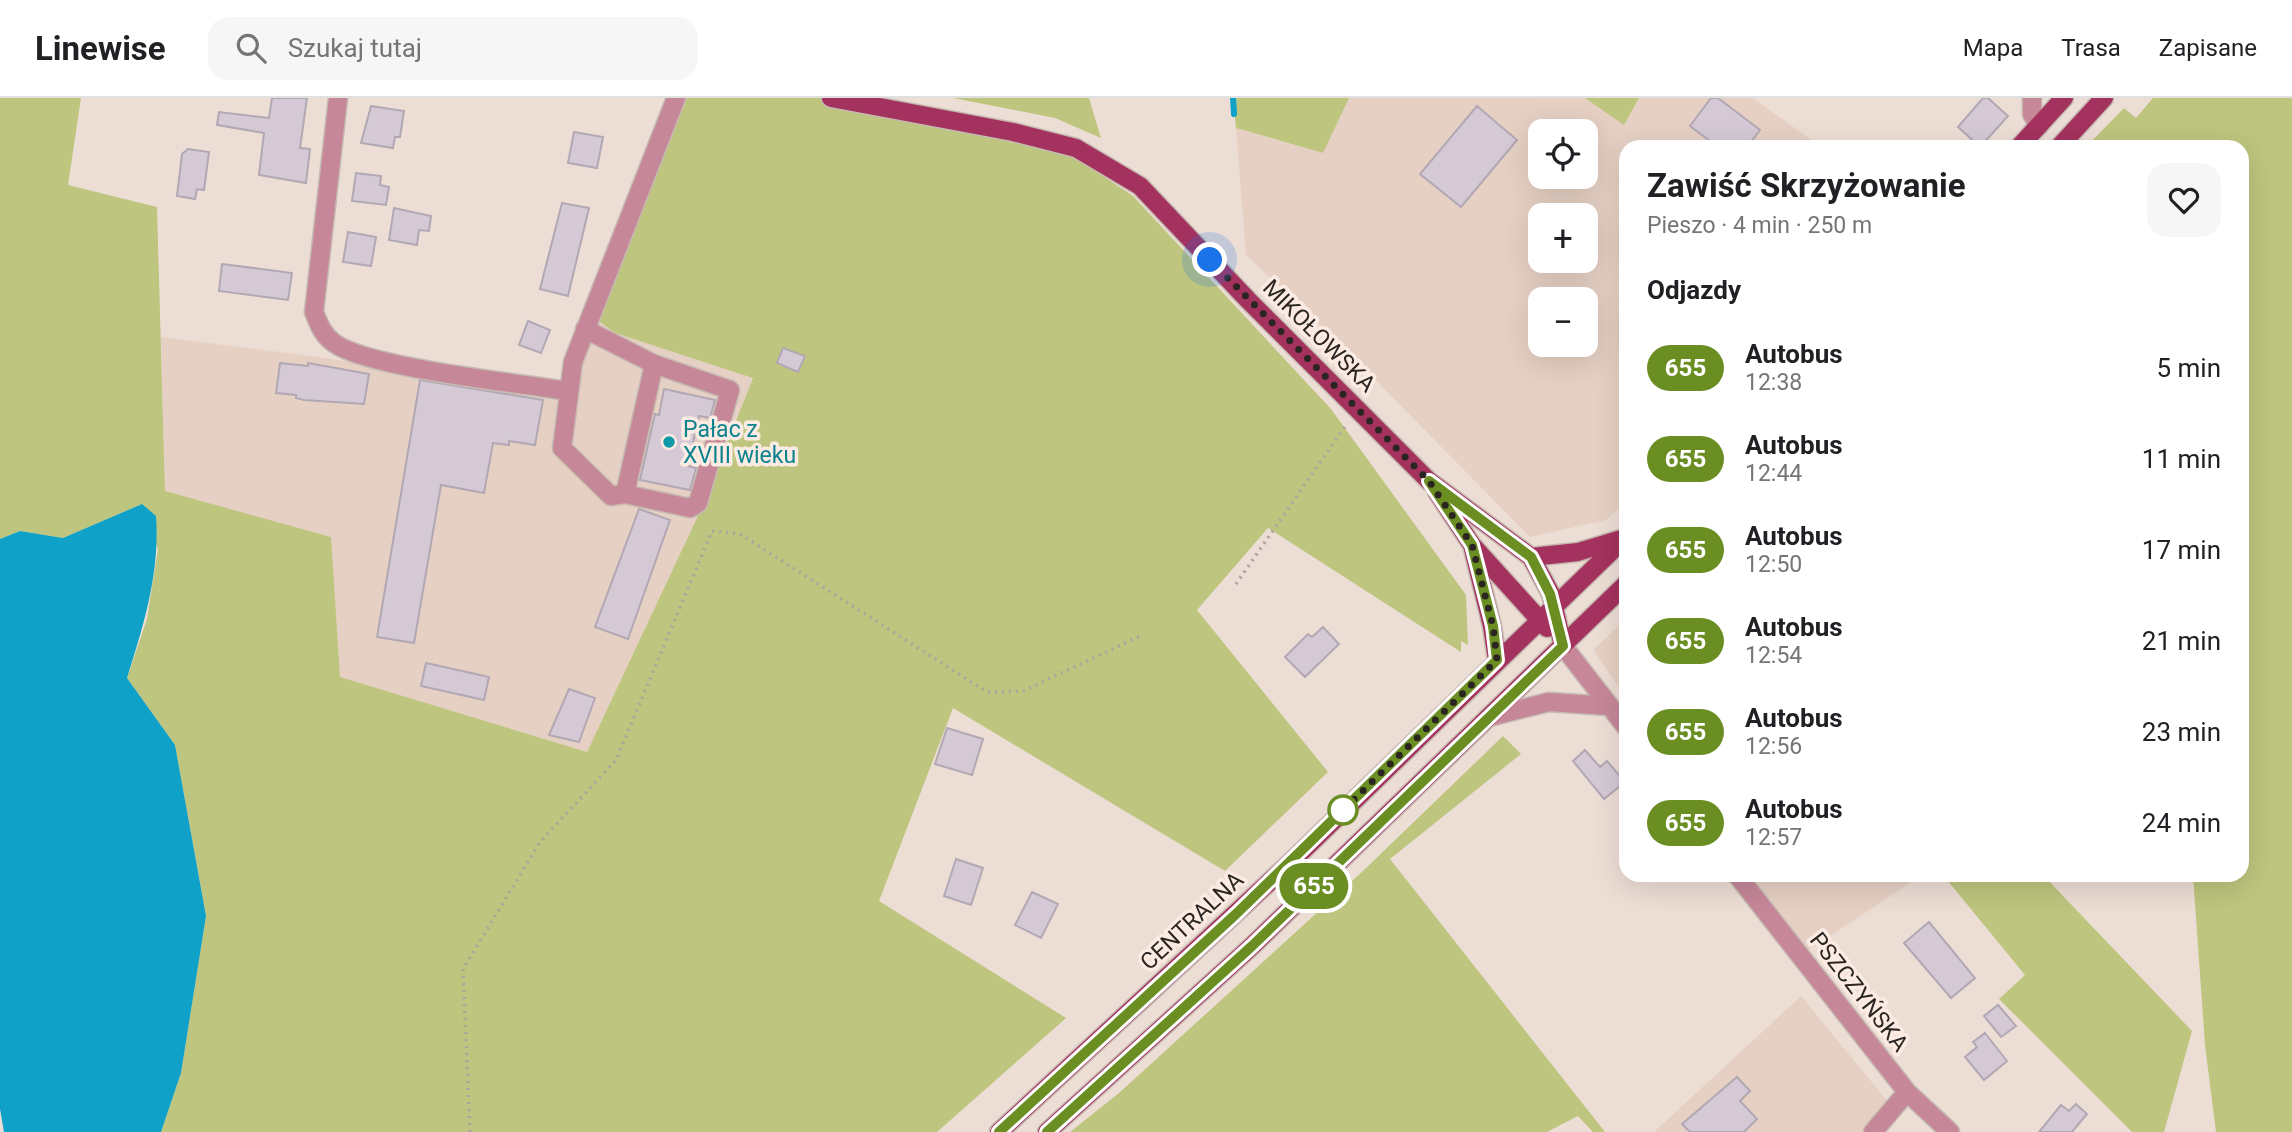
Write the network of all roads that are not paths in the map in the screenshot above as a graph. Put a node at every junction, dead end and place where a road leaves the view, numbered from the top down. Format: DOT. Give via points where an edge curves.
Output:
graph roads {
  1 [pos="338,98"];
  2 [pos="676,98"];
  3 [pos="831,98"];
  4 [pos="2032,98"];
  5 [pos="2064,98"];
  6 [pos="2104,98"];
  7 [pos="2039,125"];
  8 [pos="2025,140"];
  9 [pos="2065,140"];
  10 [pos="585,330"];
  11 [pos="654,364"];
  12 [pos="567,391"];
  13 [pos="1429,481"];
  14 [pos="625,494"];
  15 [pos="1619,539"];
  16 [pos="1619,543"];
  17 [pos="1472,545"];
  18 [pos="1531,557"];
  19 [pos="1619,591"];
  20 [pos="1554,606"];
  21 [pos="1540,620"];
  22 [pos="1563,646"];
  23 [pos="1497,660"];
  24 [pos="1619,714"];
  25 [pos="1489,717"];
  26 [pos="1742,882"];
  27 [pos="1907,1092"];
  28 [pos="999,1132"];
  29 [pos="1047,1132"];
  30 [pos="1873,1132"];
  31 [pos="1950,1132"];
  1 -- 12 [label="street" via="314,312 321,330 335,344 390,362"];
  2 -- 10 [label="street"];
  3 -- 13 [label="main road, MIKOŁOWSKA" via="1013,132 1076,148 1111,167 1140,186"];
  4 -- 7 [label="street" via="2032,114"];
  5 -- 7 [label="main road"];
  6 -- 9 [label="main road"];
  7 -- 8 [label="main road"];
  10 -- 11 [label="street"];
  10 -- 12 [label="street"];
  11 -- 14 [label="street"];
  11 -- 14 [label="street" via="730,390 698,503 690,508"];
  12 -- 14 [label="street" via="562,448 611,496"];
  13 -- 17 [label="main road, MIKOŁOWSKA"];
  13 -- 18 [label="main road, MIKOŁOWSKA"];
  15 -- 18 [label="main road" via="1578,552"];
  16 -- 20 [label="main road, CENTRALNA"];
  17 -- 21 [label="main road, MIKOŁOWSKA"];
  17 -- 23 [label="main road"];
  18 -- 20 [label="main road, MIKOŁOWSKA"];
  19 -- 22 [label="main road"];
  20 -- 21 [label="main road, CENTRALNA"];
  20 -- 22 [label="main road, MIKOŁOWSKA"];
  21 -- 22 [label="main road, MIKOŁOWSKA"];
  21 -- 23 [label="main road, CENTRALNA"];
  22 -- 24 [label="street"];
  22 -- 25 [label="main road"];
  23 -- 28 [label="main road, CENTRALNA" via="1252,899"];
  24 -- 25 [label="street" via="1549,702"];
  25 -- 29 [label="main road" via="1252,946"];
  26 -- 27 [label="street, PSZCZYŃSKA"];
  27 -- 30 [label="street"];
  27 -- 31 [label="street, PSZCZYŃSKA"];
}
